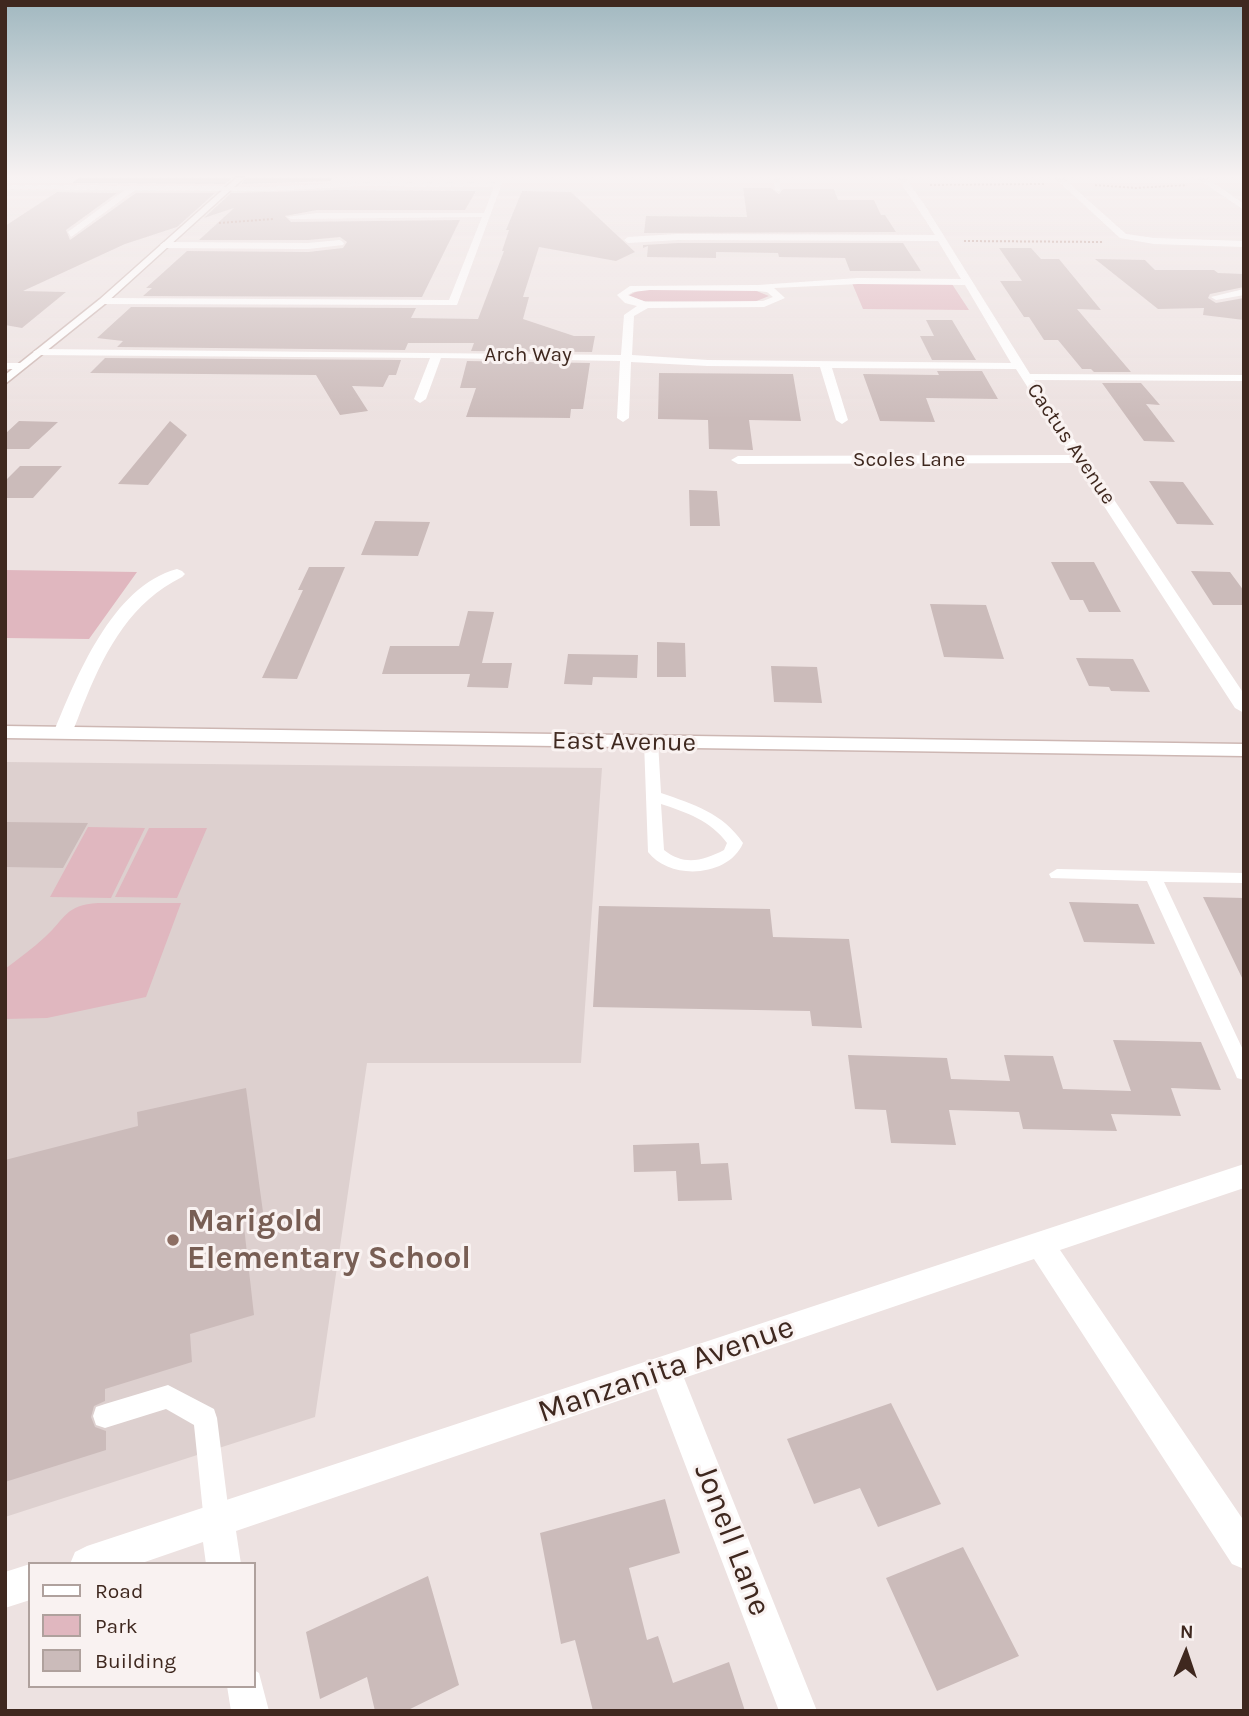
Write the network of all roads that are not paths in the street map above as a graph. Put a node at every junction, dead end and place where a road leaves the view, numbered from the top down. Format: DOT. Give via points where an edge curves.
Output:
graph roads {
  1 [pos="150,258"];
  2 [pos="470,258"];
  3 [pos="952,258"];
  4 [pos="835,282"];
  5 [pos="966,282"];
  6 [pos="744,287"];
  7 [pos="1244,292"];
  8 [pos="1216,297"];
  9 [pos="780,298"];
  10 [pos="103,301"];
  11 [pos="646,304"];
  12 [pos="38,352"];
  13 [pos="437,355"];
  14 [pos="625,358"];
  15 [pos="825,364"];
  16 [pos="5,366"];
  17 [pos="21,366"];
  18 [pos="1022,372"];
  19 [pos="1244,378"];
  20 [pos="5,381"];
  21 [pos="420,399"];
  22 [pos="623,418"];
  23 [pos="842,420"];
  24 [pos="1081,459"];
  25 [pos="738,460"];
  26 [pos="177,574"];
  27 [pos="1244,708"];
  28 [pos="5,732"];
  29 [pos="62,734"];
  30 [pos="651,742"];
  31 [pos="1244,750"];
  32 [pos="654,796"];
  33 [pos="1056,874"];
  34 [pos="1153,876"];
  35 [pos="1244,878"];
  36 [pos="1244,1073"];
  37 [pos="1244,1176"];
  38 [pos="1040,1244"];
  39 [pos="665,1370"];
  40 [pos="105,1416"];
  41 [pos="216,1522"];
  42 [pos="1244,1552"];
  43 [pos="93,1562"];
  44 [pos="224,1562"];
  45 [pos="28,1584"];
  46 [pos="5,1590"];
  47 [pos="246,1688"];
  48 [pos="250,1711"];
  49 [pos="798,1711"];
  1 -- 10 [label="street"];
  2 -- 10 [label="street" via="453,303"];
  3 -- 5 [label="street, Cactus Avenue"];
  4 -- 5 [label="street"];
  4 -- 6 [label="street"];
  4 -- 9 [label="street"];
  5 -- 18 [label="street, Cactus Avenue"];
  6 -- 9 [label="street" via="770,290"];
  6 -- 11 [label="street" via="650,287 630,289 622,295 628,301"];
  7 -- 8 [label="street"];
  9 -- 11 [label="street" via="750,305"];
  10 -- 12 [label="street"];
  11 -- 14 [label="street" via="629,315"];
  12 -- 13 [label="street, Arch Way"];
  12 -- 17 [label="street"];
  13 -- 14 [label="street, Arch Way"];
  13 -- 21 [label="street"];
  14 -- 15 [label="street, Arch Way"];
  14 -- 22 [label="street"];
  15 -- 18 [label="street, Arch Way"];
  15 -- 23 [label="street"];
  16 -- 17 [label="street"];
  17 -- 20 [label="street"];
  18 -- 19 [label="street, Arch Way"];
  18 -- 24 [label="street, Cactus Avenue"];
  24 -- 25 [label="street, Scoles Lane"];
  24 -- 27 [label="street, Cactus Avenue"];
  26 -- 29 [label="street" via="136,601 105,642"];
  28 -- 29 [label="street, East Avenue"];
  29 -- 30 [label="street, East Avenue"];
  30 -- 31 [label="street, East Avenue"];
  30 -- 32 [label="lane"];
  32 -- 32 [label="lane" via="656,852 667,863 696,867 731,853 735,843 726,828 698,811"];
  33 -- 34 [label="lane"];
  34 -- 35 [label="lane"];
  34 -- 36 [label="lane"];
  37 -- 38 [label="street, Manzanita Avenue"];
  38 -- 39 [label="street, Manzanita Avenue"];
  38 -- 42 [label="street"];
  39 -- 41 [label="street, Manzanita Avenue"];
  39 -- 49 [label="street, Jonell Lane"];
  40 -- 41 [label="lane" via="168,1397 205,1418"];
  41 -- 43 [label="street, Manzanita Avenue"];
  41 -- 44 [label="street"];
  45 -- 46 [label="street"];
  47 -- 48 [label="street"];
}
